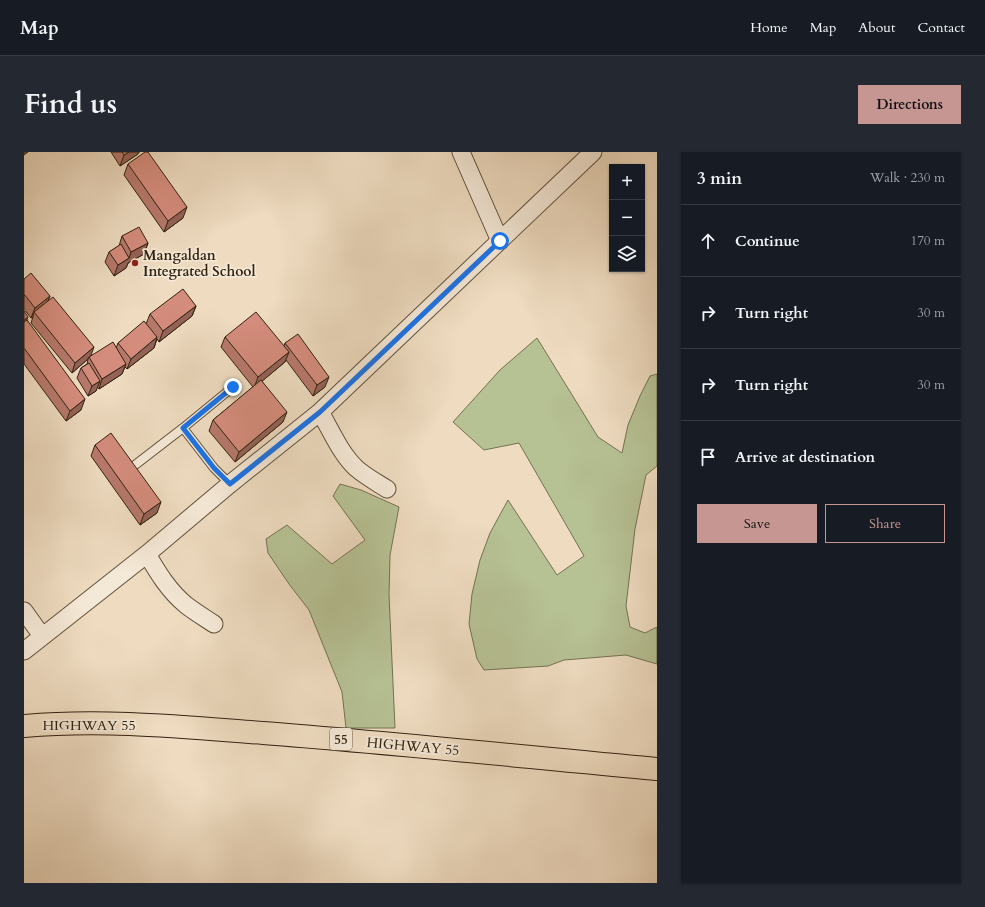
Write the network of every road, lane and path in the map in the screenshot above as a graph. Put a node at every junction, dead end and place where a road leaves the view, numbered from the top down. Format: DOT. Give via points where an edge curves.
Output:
graph roads {
  1 [pos="461,152"];
  2 [pos="593,152"];
  3 [pos="500,241"];
  4 [pos="233,387"];
  5 [pos="320,412"];
  6 [pos="183,428"];
  7 [pos="135,465"];
  8 [pos="230,484"];
  9 [pos="387,489"];
  10 [pos="147,554"];
  11 [pos="24,611"];
  12 [pos="214,624"];
  13 [pos="42,636"];
  14 [pos="24,651"];
  15 [pos="24,726"];
  16 [pos="657,768"];
  1 -- 3 [label="street"];
  2 -- 3 [label="street"];
  3 -- 5 [label="street"];
  4 -- 6 [label="lane"];
  5 -- 8 [label="street"];
  5 -- 9 [label="street" via="354,467"];
  6 -- 7 [label="lane"];
  6 -- 8 [label="lane"];
  8 -- 10 [label="street"];
  10 -- 12 [label="street" via="172,591 187,606"];
  10 -- 13 [label="street"];
  11 -- 13 [label="street"];
  13 -- 14 [label="street"];
  15 -- 16 [label="highway, HIGHWAY 55 / 55" via="89,722 148,725 341,739"];
}
